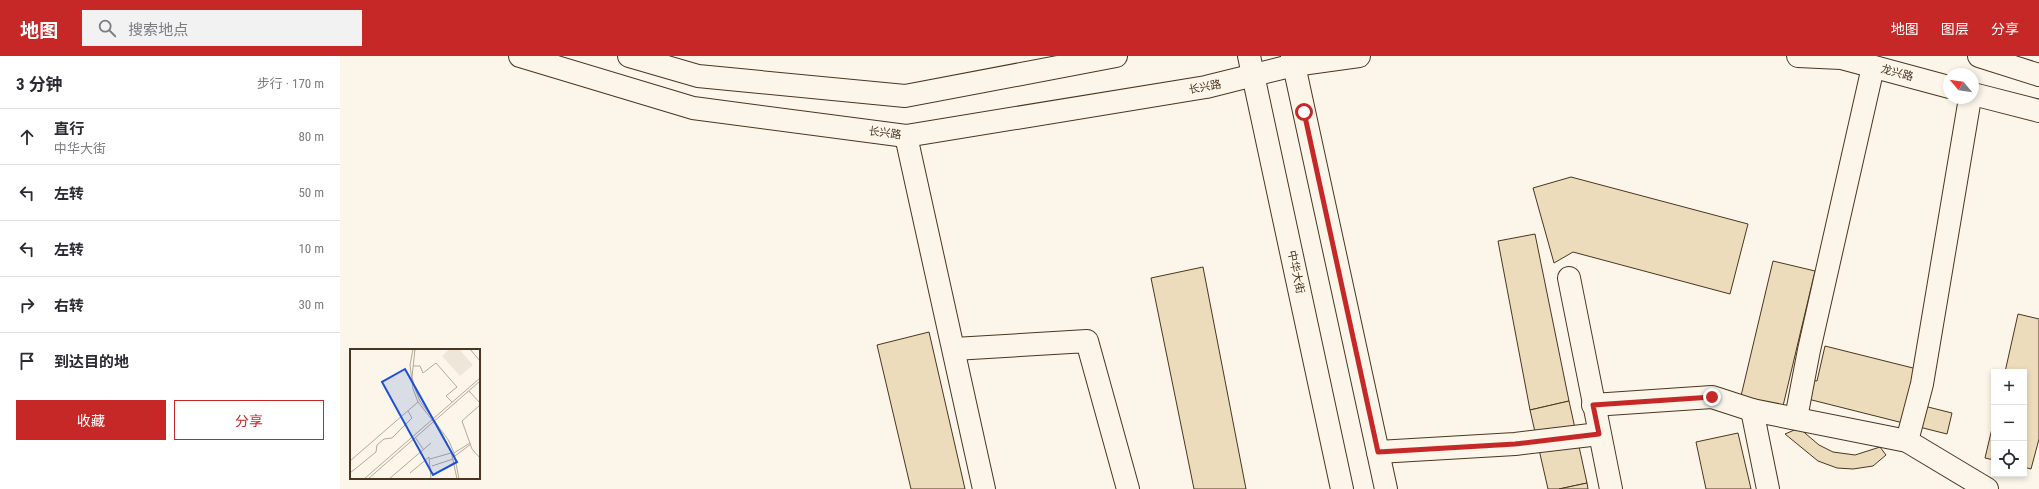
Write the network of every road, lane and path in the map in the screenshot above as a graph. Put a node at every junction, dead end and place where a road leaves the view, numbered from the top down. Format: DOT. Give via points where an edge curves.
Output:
graph roads {
  1 [pos="520,56"];
  2 [pos="629,56"];
  3 [pos="1116,56"];
  4 [pos="1359,56"];
  5 [pos="1798,56"];
  6 [pos="1979,56"];
  7 [pos="1293,60"];
  8 [pos="1251,66"];
  9 [pos="1873,67"];
  10 [pos="2039,75"];
  11 [pos="1943,85"];
  12 [pos="1979,96"];
  13 [pos="1969,104"];
  14 [pos="2039,111"];
  15 [pos="906,136"];
  16 [pos="1569,278"];
  17 [pos="954,349"];
  18 [pos="1593,405"];
  19 [pos="1752,410"];
  20 [pos="1796,418"];
  21 [pos="1599,434"];
  22 [pos="1907,440"];
  23 [pos="1378,452"];
  24 [pos="984,489"];
  25 [pos="1128,489"];
  26 [pos="1342,489"];
  27 [pos="1386,489"];
  28 [pos="1611,489"];
  29 [pos="1768,489"];
  30 [pos="1987,489"];
  1 -- 15 [label="street, 长兴路" via="693,108"];
  2 -- 3 [label="street" via="698,76 905,96"];
  4 -- 7 [label="street"];
  5 -- 9 [label="street, 龙兴路" via="1841,58"];
  6 -- 10 [label="street"];
  7 -- 8 [label="street"];
  7 -- 23 [label="street"];
  8 -- 15 [label="street, 长兴路" via="1206,87"];
  8 -- 26 [label="street, 中华大街"];
  9 -- 11 [label="street, 龙兴路"];
  9 -- 20 [label="street" via="1808,350"];
  12 -- 14 [label="street"];
  13 -- 22 [label="street" via="1922,384"];
  15 -- 17 [label="street"];
  16 -- 18 [label="street"];
  17 -- 24 [label="street"];
  17 -- 25 [label="street" via="1087,341"];
  18 -- 19 [label="street" via="1712,397"];
  18 -- 21 [label="street"];
  19 -- 20 [label="street"];
  19 -- 29 [label="street"];
  20 -- 22 [label="street"];
  21 -- 23 [label="street" via="1515,444"];
  21 -- 28 [label="street"];
  22 -- 30 [label="street"];
  23 -- 27 [label="street"];
}
